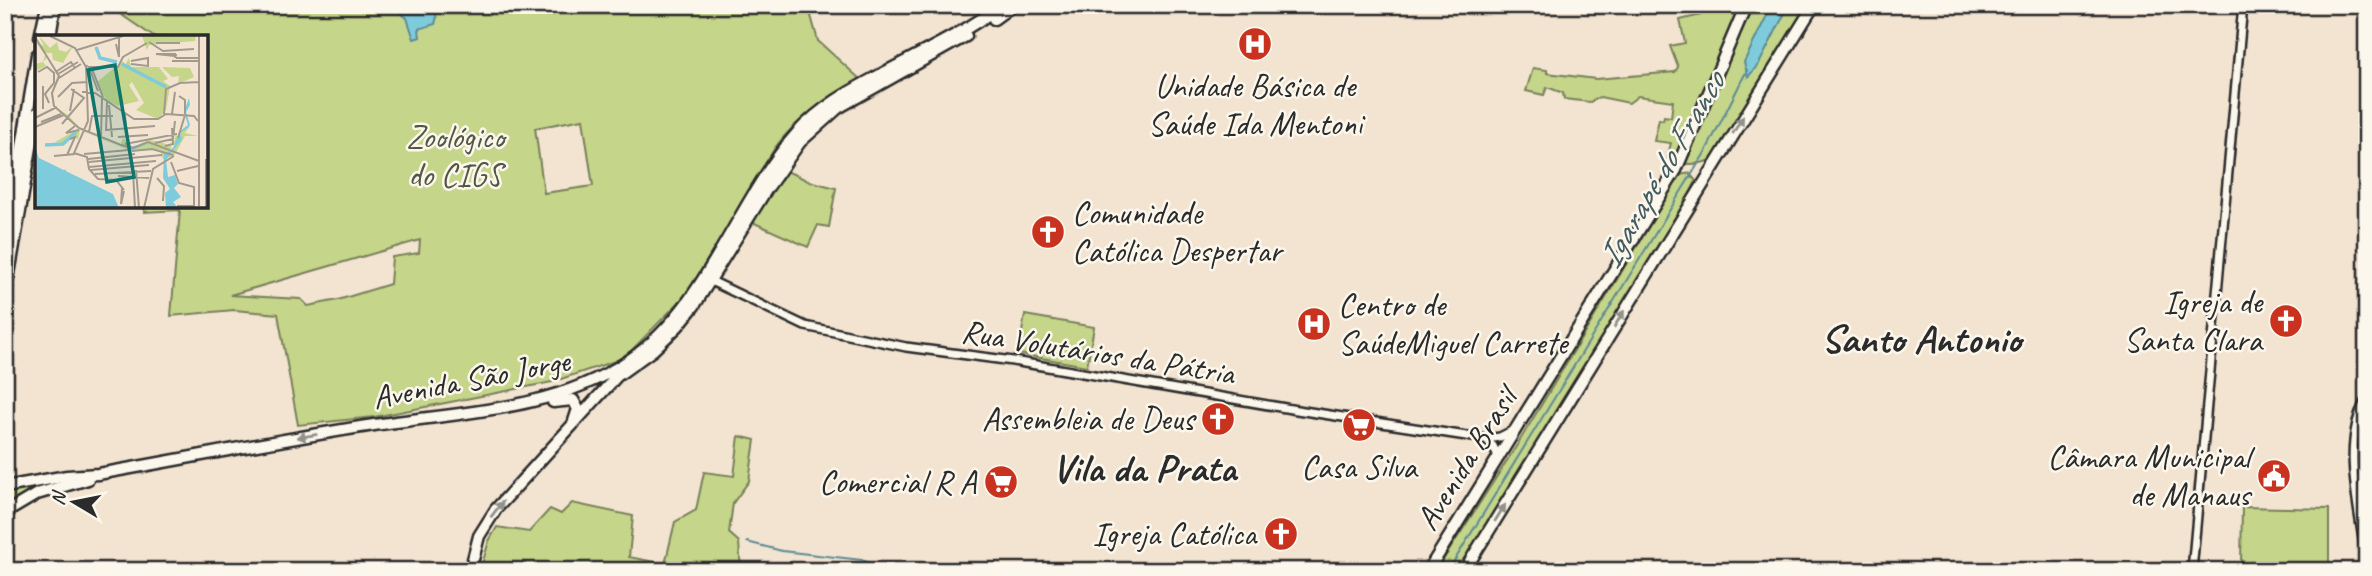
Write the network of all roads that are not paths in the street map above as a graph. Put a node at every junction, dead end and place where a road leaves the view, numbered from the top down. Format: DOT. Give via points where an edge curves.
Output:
graph roads {
  1 [pos="47,5"];
  2 [pos="55,5"];
  3 [pos="1002,5"];
  4 [pos="1013,5"];
  5 [pos="1746,5"];
  6 [pos="1814,5"];
  7 [pos="2243,5"];
  8 [pos="40,35"];
  9 [pos="50,35"];
  10 [pos="35,67"];
  11 [pos="35,124"];
  12 [pos="5,250"];
  13 [pos="711,281"];
  14 [pos="5,297"];
  15 [pos="2367,398"];
  16 [pos="572,425"];
  17 [pos="351,429"];
  18 [pos="1516,429"];
  19 [pos="1486,439"];
  20 [pos="1499,458"];
  21 [pos="116,471"];
  22 [pos="5,486"];
  23 [pos="5,513"];
  24 [pos="470,571"];
  25 [pos="1428,571"];
  26 [pos="1464,571"];
  27 [pos="2192,571"];
  28 [pos="2367,571"];
  1 -- 8 [label="main road"];
  2 -- 9 [label="main road"];
  3 -- 17 [label="main road, Avenida São Jorge" via="839,97 810,120 772,166 691,297 663,331 629,360 555,396 472,413"];
  4 -- 13 [label="main road, Avenida São Jorge" via="838,108 815,127 785,162"];
  5 -- 18 [label="main road, Avenida Brasil" via="1676,170"];
  26 -- 6 [label="main road, Avenida Brasil, one-way"];
  7 -- 27 [label="street"];
  10 -- 12 [label="main road"];
  11 -- 14 [label="main road"];
  13 -- 16 [label="main road, Avenida São Jorge" via="673,331 617,376"];
  13 -- 19 [label="street, Rua Volutários da Pátria" via="806,326 906,347"];
  15 -- 28 [label="street" via="2357,421 2353,455"];
  16 -- 17 [label="main road" via="577,403 568,399 427,424"];
  24 -- 16 [label="main road, Avenida São Jorge, one-way" via="487,522"];
  17 -- 21 [label="main road, Avenida São Jorge, one-way"];
  18 -- 19 [label="street, Rua Volutários da Pátria"];
  18 -- 20 [label="main road, Avenida Brasil"];
  19 -- 20 [label="street"];
  20 -- 25 [label="main road, Avenida Brasil"];
  21 -- 22 [label="main road, Avenida São Jorge"];
  21 -- 23 [label="main road" via="37,494"];
}
